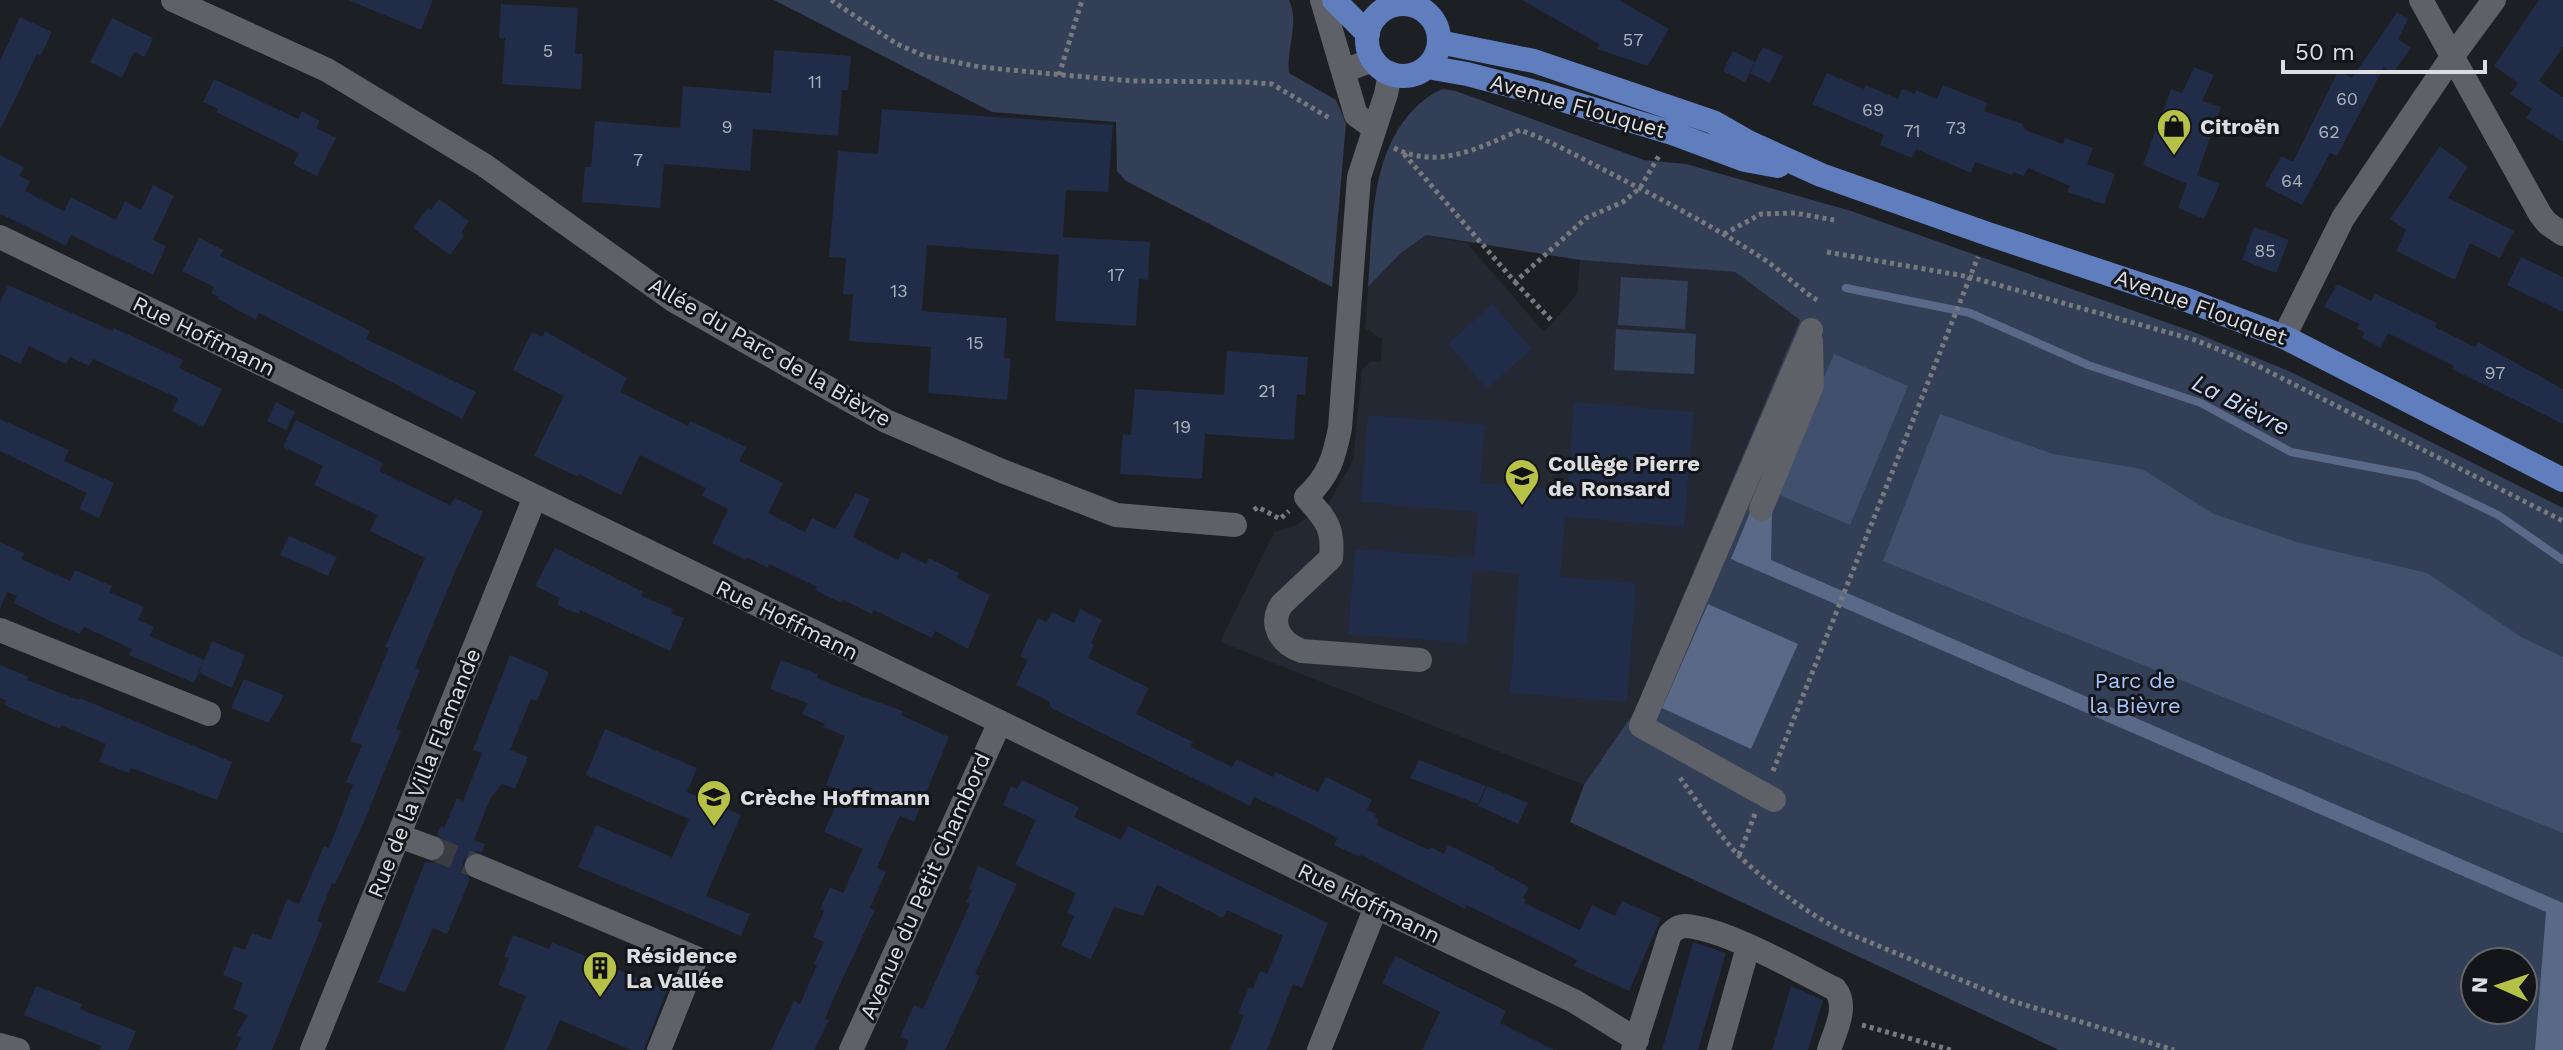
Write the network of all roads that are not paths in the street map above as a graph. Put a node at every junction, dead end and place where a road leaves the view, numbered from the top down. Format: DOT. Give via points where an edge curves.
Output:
graph roads {
  1 [pos="173,0"];
  2 [pos="1322,0"];
  3 [pos="1334,0"];
  4 [pos="2421,0"];
  5 [pos="2494,0"];
  6 [pos="1386,3"];
  7 [pos="1368,34"];
  8 [pos="1439,42"];
  9 [pos="2452,57"];
  10 [pos="1382,66"];
  11 [pos="1427,67"];
  12 [pos="1343,71"];
  13 [pos="1373,133"];
  14 [pos="1821,175"];
  15 [pos="2563,234"];
  16 [pos="0,237"];
  17 [pos="2284,337"];
  18 [pos="2563,480"];
  19 [pos="535,497"];
  20 [pos="1761,509"];
  21 [pos="1235,525"];
  22 [pos="0,630"];
  23 [pos="1420,660"];
  24 [pos="209,714"];
  25 [pos="1000,722"];
  26 [pos="1774,800"];
  27 [pos="399,836"];
  28 [pos="432,848"];
  29 [pos="477,866"];
  30 [pos="1376,907"];
  31 [pos="1748,947"];
  32 [pos="0,1045"];
  33 [pos="1635,1045"];
  34 [pos="18,1050"];
  35 [pos="312,1050"];
  36 [pos="659,1050"];
  37 [pos="851,1050"];
  38 [pos="1319,1050"];
  39 [pos="1719,1050"];
  40 [pos="1829,1050"];
  1 -- 21 [label="street, Allée du Parc de la Bièvre" via="327,70 484,165 673,300 886,421 1116,515"];
  2 -- 12 [label="street"];
  3 -- 7 [label="main road"];
  4 -- 9 [label="street"];
  5 -- 9 [label="street"];
  6 -- 7 [label="main road"];
  6 -- 8 [label="main road" via="1411,5 1429,14"];
  7 -- 10 [label="main road" via="1369,52"];
  8 -- 11 [label="main road"];
  8 -- 14 [label="main road, Avenue Flouquet" via="1534,61 1713,122"];
  9 -- 15 [label="street" via="2540,214"];
  9 -- 17 [label="street" via="2343,218"];
  10 -- 11 [label="main road, Avenue Flouquet" via="1409,75"];
  10 -- 12 [label="street"];
  10 -- 13 [label="street" via="1386,94"];
  11 -- 14 [label="main road, Avenue Flouquet" via="1543,94 1745,160"];
  12 -- 13 [label="street" via="1356,115"];
  13 -- 23 [label="street" via="1355,212 1340,428 1322,482 1306,497 1330,529 1331,558 1278,611 1277,630 1291,647 1302,651"];
  14 -- 17 [label="main road, Avenue Flouquet"];
  16 -- 19 [label="street, Rue Hoffmann"];
  17 -- 18 [label="main road, Avenue Flouquet"];
  19 -- 25 [label="street, Rue Hoffmann"];
  19 -- 27 [label="street, Rue de la Villa Flamande"];
  20 -- 26 [label="street" via="1812,385 1811,330 1641,726"];
  22 -- 24 [label="street"];
  25 -- 30 [label="street, Rue Hoffmann"];
  25 -- 37 [label="street, Avenue du Petit Chambord"];
  27 -- 28 [label="street"];
  27 -- 35 [label="street, Rue de la Villa Flamande"];
  29 -- 36 [label="street" via="696,958"];
  30 -- 33 [label="street, Rue Hoffmann" via="1574,1001"];
  30 -- 38 [label="street"];
  31 -- 33 [label="street" via="1710,931 1677,927 1670,934"];
  31 -- 39 [label="street"];
  31 -- 40 [label="street" via="1842,997"];
  32 -- 34 [label="street"];
}
